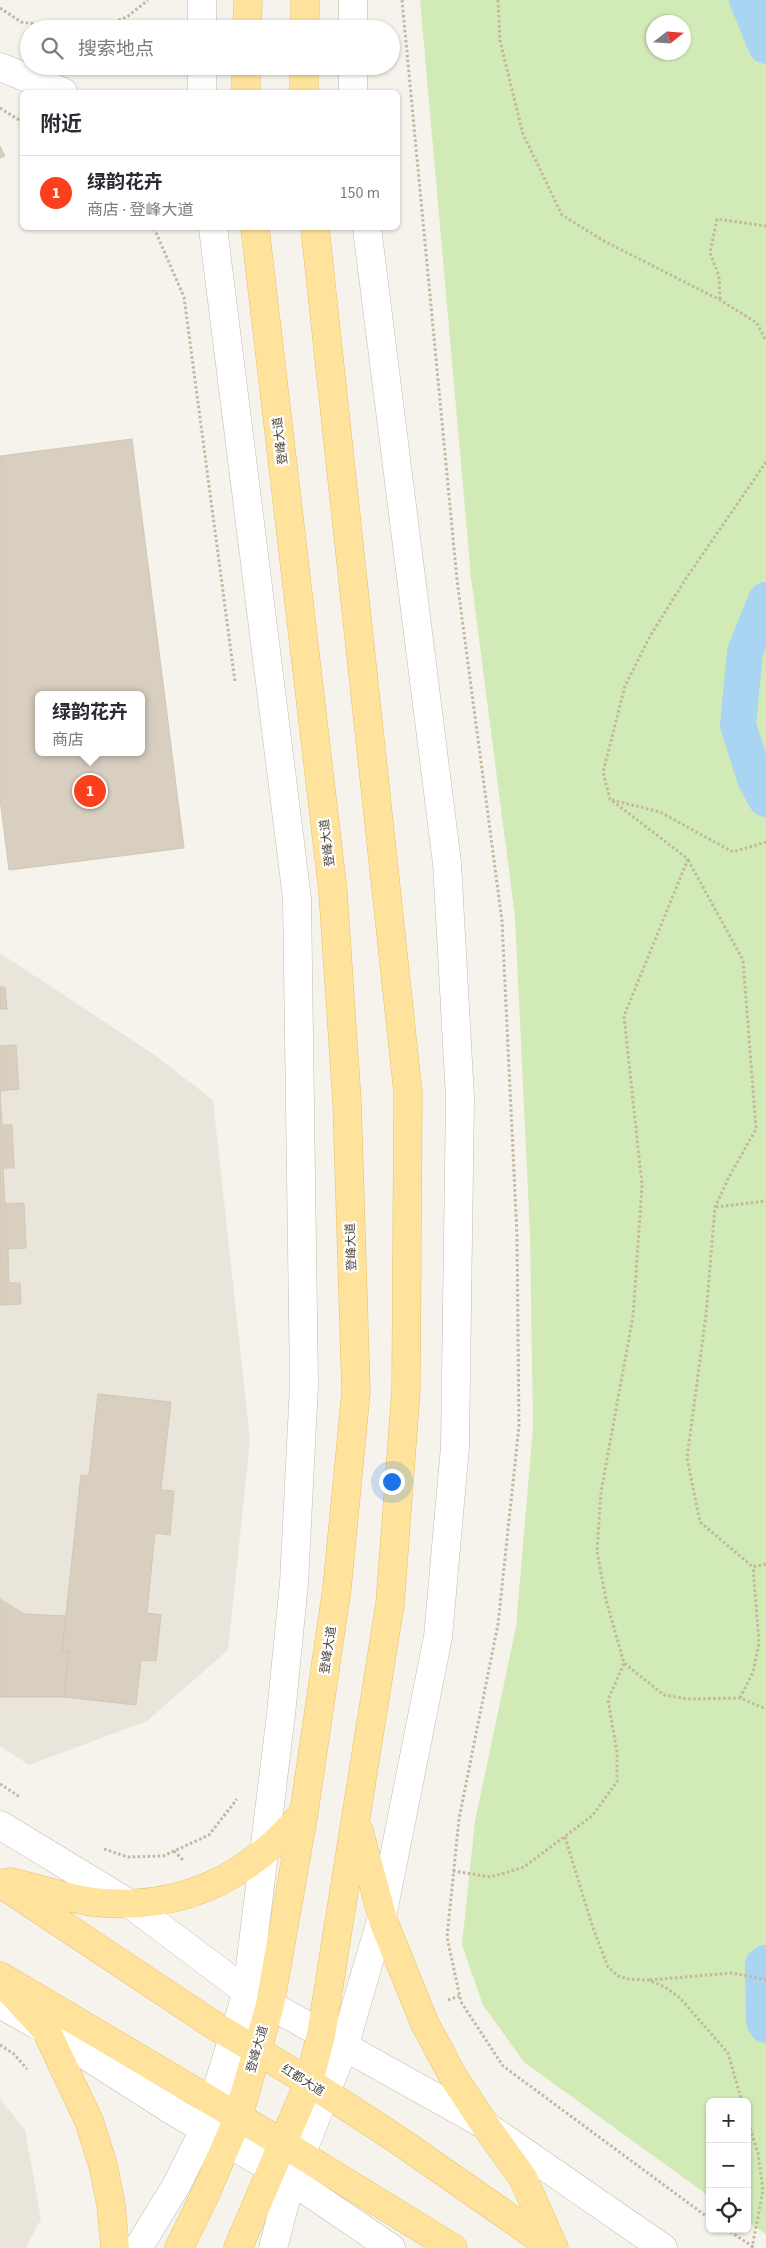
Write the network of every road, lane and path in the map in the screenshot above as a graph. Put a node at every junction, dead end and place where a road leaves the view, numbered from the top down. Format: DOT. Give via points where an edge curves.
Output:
graph roads {
  1 [pos="148,0"];
  2 [pos="202,0"];
  3 [pos="248,0"];
  4 [pos="305,0"];
  5 [pos="353,0"];
  6 [pos="498,0"];
  7 [pos="0,8"];
  8 [pos="121,20"];
  9 [pos="202,20"];
  10 [pos="247,20"];
  11 [pos="304,20"];
  12 [pos="353,20"];
  13 [pos="20,21"];
  14 [pos="0,67"];
  15 [pos="20,75"];
  16 [pos="20,75"];
  17 [pos="202,75"];
  18 [pos="246,75"];
  19 [pos="304,75"];
  20 [pos="353,75"];
  21 [pos="58,90"];
  22 [pos="202,90"];
  23 [pos="246,90"];
  24 [pos="304,90"];
  25 [pos="353,90"];
  26 [pos="0,108"];
  27 [pos="20,121"];
  28 [pos="766,226"];
  29 [pos="155,230"];
  30 [pos="213,230"];
  31 [pos="255,230"];
  32 [pos="314,230"];
  33 [pos="367,230"];
  34 [pos="720,300"];
  35 [pos="766,341"];
  36 [pos="766,462"];
  37 [pos="236,692"];
  38 [pos="610,799"];
  39 [pos="766,842"];
  40 [pos="688,859"];
  41 [pos="766,1201"];
  42 [pos="716,1207"];
  43 [pos="766,1564"];
  44 [pos="753,1567"];
  45 [pos="624,1662"];
  46 [pos="740,1698"];
  47 [pos="766,1709"];
  48 [pos="0,1784"];
  49 [pos="239,1796"];
  50 [pos="24,1799"];
  51 [pos="304,1812"];
  52 [pos="356,1817"];
  53 [pos="0,1825"];
  54 [pos="565,1837"];
  55 [pos="95,1846"];
  56 [pos="264,1855"];
  57 [pos="0,1879"];
  58 [pos="0,1883"];
  59 [pos="130,1904"];
  60 [pos="382,1917"];
  61 [pos="0,1978"];
  62 [pos="648,1980"];
  63 [pos="766,1980"];
  64 [pos="258,1998"];
  65 [pos="0,2004"];
  66 [pos="46,2030"];
  67 [pos="232,2036"];
  68 [pos="332,2041"];
  69 [pos="257,2051"];
  70 [pos="318,2088"];
  71 [pos="741,2098"];
  72 [pos="212,2102"];
  73 [pos="485,2125"];
  74 [pos="223,2129"];
  75 [pos="751,2131"];
  76 [pos="292,2149"];
  77 [pos="281,2174"];
  78 [pos="706,2217"];
  79 [pos="732,2233"];
  80 [pos="115,2248"];
  81 [pos="138,2248"];
  82 [pos="179,2248"];
  83 [pos="238,2248"];
  84 [pos="273,2248"];
  85 [pos="392,2248"];
  86 [pos="453,2248"];
  87 [pos="554,2248"];
  88 [pos="663,2248"];
  89 [pos="753,2248"];
  1 -- 8 [label="path"];
  2 -- 9 [label="street"];
  3 -- 10 [label="main road"];
  4 -- 11 [label="main road"];
  5 -- 12 [label="street"];
  6 -- 34 [label="path" via="500,41 522,134 562,215 604,241"];
  7 -- 13 [label="path"];
  14 -- 15 [label="street"];
  16 -- 21 [label="street"];
  17 -- 22 [label="street"];
  18 -- 23 [label="main road"];
  19 -- 24 [label="main road"];
  20 -- 25 [label="street"];
  26 -- 27 [label="path"];
  28 -- 34 [label="path" via="717,219 710,253 718,276"];
  29 -- 37 [label="path" via="184,297"];
  30 -- 56 [label="street" via="297,898 304,1385 294,1582"];
  31 -- 51 [label="main road, 登峰大道" via="333,892 347,1102 356,1392 337,1588"];
  32 -- 52 [label="main road" via="408,1093 405,1400 390,1604"];
  33 -- 60 [label="street" via="446,862 460,1098 455,1447 438,1637"];
  34 -- 35 [label="path" via="757,323"];
  36 -- 38 [label="path" via="685,580 649,638 625,686 603,772"];
  38 -- 39 [label="path" via="660,812 733,852"];
  38 -- 40 [label="path"];
  40 -- 42 [label="path" via="743,960 744,970 756,1129 728,1176"];
  40 -- 45 [label="path" via="624,1016 642,1185 633,1316 601,1492 597,1551 606,1600"];
  41 -- 42 [label="path"];
  42 -- 44 [label="path" via="706,1316 687,1458 700,1522"];
  43 -- 44 [label="path"];
  44 -- 46 [label="path" via="759,1643 753,1672"];
  45 -- 46 [label="path" via="664,1695 688,1699"];
  45 -- 54 [label="path" via="608,1700 617,1782 592,1816"];
  46 -- 47 [label="path"];
  48 -- 50 [label="path"];
  49 -- 55 [label="path" via="209,1835 163,1856 128,1857"];
  51 -- 56 [label="main road"];
  51 -- 64 [label="main road, 登峰大道"];
  52 -- 60 [label="main road"];
  52 -- 68 [label="main road"];
  53 -- 59 [label="street"];
  54 -- 62 [label="path" via="608,1967 618,1976"];
  54 -- 78 [label="path" via="524,1867 508,1872 491,1877 453,1871 447,1937 461,2002 502,2066"];
  56 -- 59 [label="main road" via="218,1883 188,1895"];
  56 -- 64 [label="street"];
  57 -- 59 [label="main road" via="90,1901"];
  58 -- 67 [label="main road, 红都大道"];
  59 -- 64 [label="street"];
  60 -- 68 [label="street"];
  60 -- 73 [label="main road" via="426,2024 454,2078"];
  61 -- 66 [label="main road"];
  61 -- 72 [label="main road"];
  62 -- 63 [label="path" via="732,1973"];
  62 -- 71 [label="path" via="665,1986 680,1998 728,2053"];
  64 -- 67 [label="street"];
  64 -- 68 [label="street"];
  64 -- 69 [label="main road, 登峰大道"];
  65 -- 66 [label="street"];
  66 -- 74 [label="street" via="173,2111"];
  66 -- 80 [label="main road" via="89,2121 103,2165"];
  67 -- 69 [label="main road, 红都大道"];
  67 -- 72 [label="street"];
  68 -- 70 [label="main road"];
  68 -- 73 [label="street"];
  69 -- 70 [label="main road, 红都大道"];
  69 -- 74 [label="main road, 登峰大道"];
  70 -- 76 [label="main road"];
  70 -- 87 [label="main road, 红都大道"];
  72 -- 74 [label="main road"];
  73 -- 87 [label="main road" via="523,2178"];
  73 -- 88 [label="street"];
  74 -- 76 [label="main road"];
  74 -- 77 [label="street"];
  74 -- 81 [label="street" via="176,2186"];
  74 -- 82 [label="main road, 登峰大道" via="204,2197"];
  75 -- 89 [label="path" via="758,2153 763,2190"];
  76 -- 77 [label="main road"];
  76 -- 86 [label="main road"];
  77 -- 83 [label="main road"];
  77 -- 84 [label="street"];
  77 -- 85 [label="street"];
  79 -- 89 [label="path, bridge"];
}
